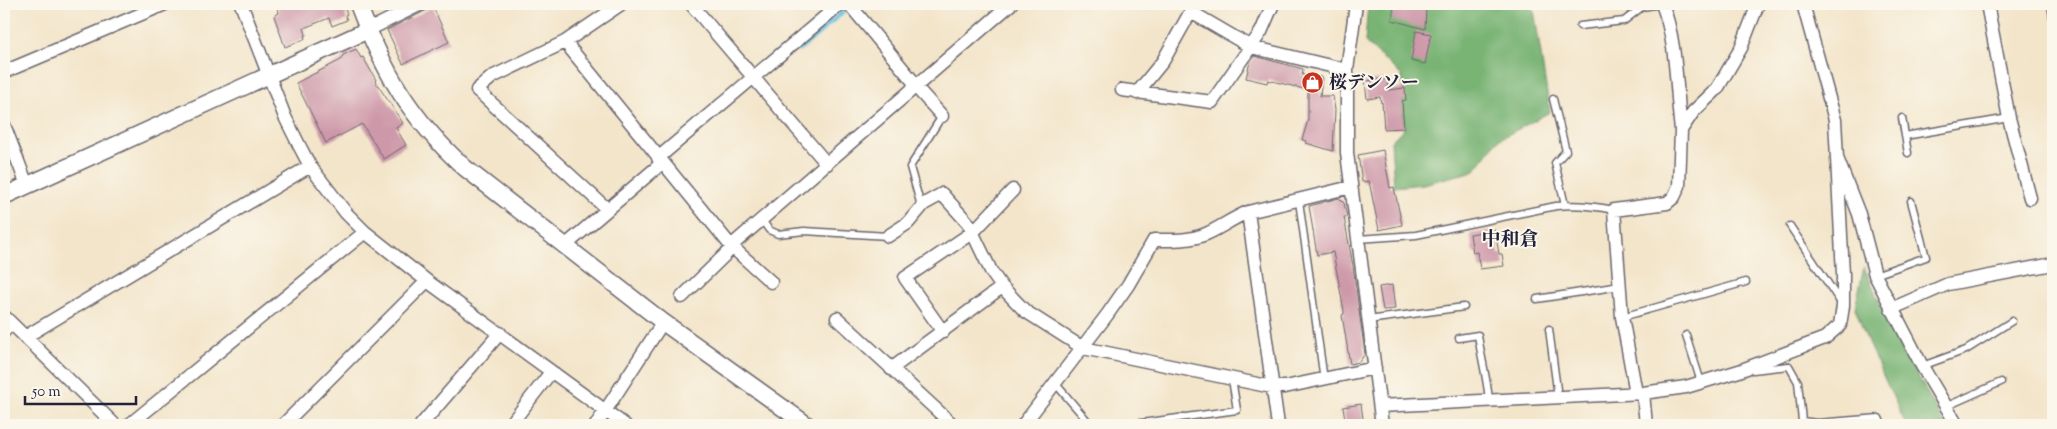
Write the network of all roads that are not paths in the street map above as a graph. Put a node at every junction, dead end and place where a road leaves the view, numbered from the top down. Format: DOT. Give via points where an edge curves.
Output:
graph roads {
  1 [pos="165,4"];
  2 [pos="241,4"];
  3 [pos="358,4"];
  4 [pos="421,4"];
  5 [pos="621,4"];
  6 [pos="690,4"];
  7 [pos="840,4"];
  8 [pos="850,4"];
  9 [pos="1011,4"];
  10 [pos="1273,4"];
  11 [pos="1356,4"];
  12 [pos="1661,4"];
  13 [pos="1758,4"];
  14 [pos="1803,4"];
  15 [pos="1987,4"];
  16 [pos="2051,4"];
  17 [pos="1193,8"];
  18 [pos="2053,18"];
  19 [pos="1580,26"];
  20 [pos="368,30"];
  21 [pos="565,42"];
  22 [pos="1252,46"];
  23 [pos="1347,70"];
  24 [pos="4,72"];
  25 [pos="268,74"];
  26 [pos="753,78"];
  27 [pos="916,87"];
  28 [pos="1122,90"];
  29 [pos="1136,93"];
  30 [pos="1553,99"];
  31 [pos="942,116"];
  32 [pos="1902,118"];
  33 [pos="2009,118"];
  34 [pos="4,125"];
  35 [pos="1681,130"];
  36 [pos="1905,136"];
  37 [pos="1908,154"];
  38 [pos="1837,158"];
  39 [pos="660,160"];
  40 [pos="827,164"];
  41 [pos="310,166"];
  42 [pos="27,186"];
  43 [pos="1351,187"];
  44 [pos="1013,190"];
  45 [pos="4,196"];
  46 [pos="2030,198"];
  47 [pos="1299,201"];
  48 [pos="1911,201"];
  49 [pos="1565,205"];
  50 [pos="921,207"];
  51 [pos="607,209"];
  52 [pos="1614,210"];
  53 [pos="1248,212"];
  54 [pos="762,220"];
  55 [pos="1790,226"];
  56 [pos="365,232"];
  57 [pos="972,232"];
  58 [pos="888,236"];
  59 [pos="1358,240"];
  60 [pos="566,245"];
  61 [pos="732,247"];
  62 [pos="2053,264"];
  63 [pos="1875,275"];
  64 [pos="428,281"];
  65 [pos="771,282"];
  66 [pos="1746,282"];
  67 [pos="1620,286"];
  68 [pos="1002,287"];
  69 [pos="682,297"];
  70 [pos="1537,299"];
  71 [pos="1843,306"];
  72 [pos="1464,307"];
  73 [pos="1892,309"];
  74 [pos="1622,317"];
  75 [pos="837,318"];
  76 [pos="1368,320"];
  77 [pos="8,321"];
  78 [pos="2012,321"];
  79 [pos="663,322"];
  80 [pos="1549,329"];
  81 [pos="943,332"];
  82 [pos="500,333"];
  83 [pos="1686,335"];
  84 [pos="4,336"];
  85 [pos="25,338"];
  86 [pos="1459,338"];
  87 [pos="1083,348"];
  88 [pos="1922,366"];
  89 [pos="1375,368"];
  90 [pos="891,369"];
  91 [pos="1739,371"];
  92 [pos="551,372"];
  93 [pos="1232,379"];
  94 [pos="1324,380"];
  95 [pos="1701,382"];
  96 [pos="2001,382"];
  97 [pos="1055,383"];
  98 [pos="1272,387"];
  99 [pos="1640,393"];
  100 [pos="1558,397"];
  101 [pos="1489,400"];
  102 [pos="1380,406"];
  103 [pos="1945,406"];
  104 [pos="605,411"];
  105 [pos="1818,424"];
  106 [pos="115,425"];
  107 [pos="128,425"];
  108 [pos="283,425"];
  109 [pos="421,425"];
  110 [pos="510,425"];
  111 [pos="596,425"];
  112 [pos="625,425"];
  113 [pos="807,425"];
  114 [pos="953,425"];
  115 [pos="1023,425"];
  116 [pos="1091,425"];
  117 [pos="1127,425"];
  118 [pos="1278,425"];
  119 [pos="1382,425"];
  120 [pos="1646,425"];
  121 [pos="1882,425"];
  122 [pos="1956,425"];
  1 -- 24 [label="street"];
  2 -- 25 [label="street"];
  3 -- 20 [label="street"];
  4 -- 20 [label="street"];
  5 -- 21 [label="street"];
  6 -- 26 [label="street"];
  7 -- 26 [label="street"];
  8 -- 27 [label="street"];
  9 -- 27 [label="street"];
  10 -- 22 [label="street"];
  11 -- 23 [label="street"];
  12 -- 19 [label="lane" via="1642,7 1624,21"];
  12 -- 35 [label="street" via="1672,44"];
  13 -- 35 [label="street" via="1741,48 1717,89 1693,112"];
  14 -- 38 [label="street" via="1835,120"];
  15 -- 33 [label="street"];
  16 -- 18 [label="lane"];
  17 -- 22 [label="street"];
  17 -- 29 [label="street" via="1163,61"];
  20 -- 25 [label="street"];
  20 -- 60 [label="street" via="404,100 427,131 465,168"];
  21 -- 39 [label="street"];
  21 -- 51 [label="street" via="492,77 477,90"];
  22 -- 23 [label="street"];
  22 -- 29 [label="street" via="1212,102"];
  23 -- 43 [label="street" via="1347,153"];
  25 -- 41 [label="street"];
  25 -- 42 [label="street"];
  26 -- 39 [label="street"];
  26 -- 40 [label="street"];
  27 -- 31 [label="street"];
  27 -- 40 [label="street"];
  28 -- 29 [label="street"];
  30 -- 49 [label="lane" via="1566,151 1555,163"];
  31 -- 50 [label="lane" via="910,167"];
  32 -- 36 [label="lane"];
  33 -- 36 [label="lane"];
  33 -- 46 [label="street"];
  34 -- 42 [label="street"];
  35 -- 52 [label="street" via="1679,186 1674,197 1667,203"];
  36 -- 37 [label="lane"];
  38 -- 63 [label="street" via="1858,214"];
  38 -- 71 [label="street"];
  39 -- 51 [label="street"];
  39 -- 61 [label="street"];
  40 -- 54 [label="street"];
  41 -- 56 [label="street"];
  41 -- 85 [label="street"];
  42 -- 45 [label="street"];
  43 -- 47 [label="street"];
  43 -- 59 [label="street"];
  44 -- 57 [label="street"];
  47 -- 53 [label="street"];
  47 -- 94 [label="lane"];
  48 -- 63 [label="lane" via="1926,257"];
  49 -- 52 [label="lane"];
  49 -- 59 [label="lane" via="1416,235"];
  50 -- 57 [label="street" via="942,194"];
  50 -- 58 [label="street" via="908,223"];
  51 -- 60 [label="street"];
  52 -- 67 [label="street"];
  53 -- 87 [label="street" via="1206,234 1185,240 1154,240 1128,286"];
  53 -- 98 [label="street"];
  54 -- 58 [label="lane" via="769,230 778,234 804,231"];
  54 -- 61 [label="street"];
  55 -- 71 [label="lane"];
  56 -- 64 [label="street"];
  56 -- 107 [label="street"];
  57 -- 68 [label="street"];
  57 -- 81 [label="street" via="905,278"];
  59 -- 76 [label="street"];
  60 -- 79 [label="street"];
  61 -- 65 [label="street"];
  61 -- 69 [label="street"];
  62 -- 73 [label="street" via="1948,284"];
  63 -- 73 [label="street"];
  64 -- 82 [label="street"];
  64 -- 108 [label="street"];
  66 -- 74 [label="lane"];
  67 -- 70 [label="lane"];
  67 -- 74 [label="street"];
  68 -- 81 [label="street"];
  68 -- 87 [label="street" via="1025,311"];
  71 -- 91 [label="street" via="1840,324 1825,338"];
  72 -- 76 [label="lane"];
  73 -- 88 [label="street"];
  74 -- 99 [label="street"];
  75 -- 90 [label="street"];
  76 -- 89 [label="street"];
  77 -- 84 [label="lane"];
  77 -- 85 [label="street"];
  78 -- 88 [label="lane" via="1966,350"];
  79 -- 104 [label="street"];
  79 -- 113 [label="street"];
  80 -- 100 [label="lane"];
  81 -- 90 [label="street"];
  82 -- 92 [label="street"];
  82 -- 109 [label="street"];
  83 -- 95 [label="lane"];
  85 -- 106 [label="street"];
  86 -- 101 [label="lane" via="1478,335"];
  87 -- 93 [label="street"];
  87 -- 97 [label="street"];
  88 -- 103 [label="street"];
  89 -- 94 [label="street"];
  89 -- 102 [label="street"];
  90 -- 114 [label="street"];
  91 -- 95 [label="street"];
  91 -- 105 [label="lane" via="1789,366 1798,382 1802,421"];
  92 -- 104 [label="street"];
  92 -- 110 [label="street"];
  93 -- 98 [label="street"];
  93 -- 117 [label="lane" via="1237,410"];
  94 -- 98 [label="street" via="1285,388"];
  95 -- 99 [label="street"];
  96 -- 103 [label="lane"];
  97 -- 115 [label="street"];
  97 -- 116 [label="lane"];
  98 -- 118 [label="street"];
  99 -- 100 [label="street"];
  99 -- 120 [label="street"];
  100 -- 101 [label="street"];
  101 -- 102 [label="street"];
  102 -- 119 [label="street"];
  103 -- 122 [label="street"];
  104 -- 111 [label="street"];
  104 -- 112 [label="street"];
  105 -- 121 [label="lane" via="1879,418"];
}
